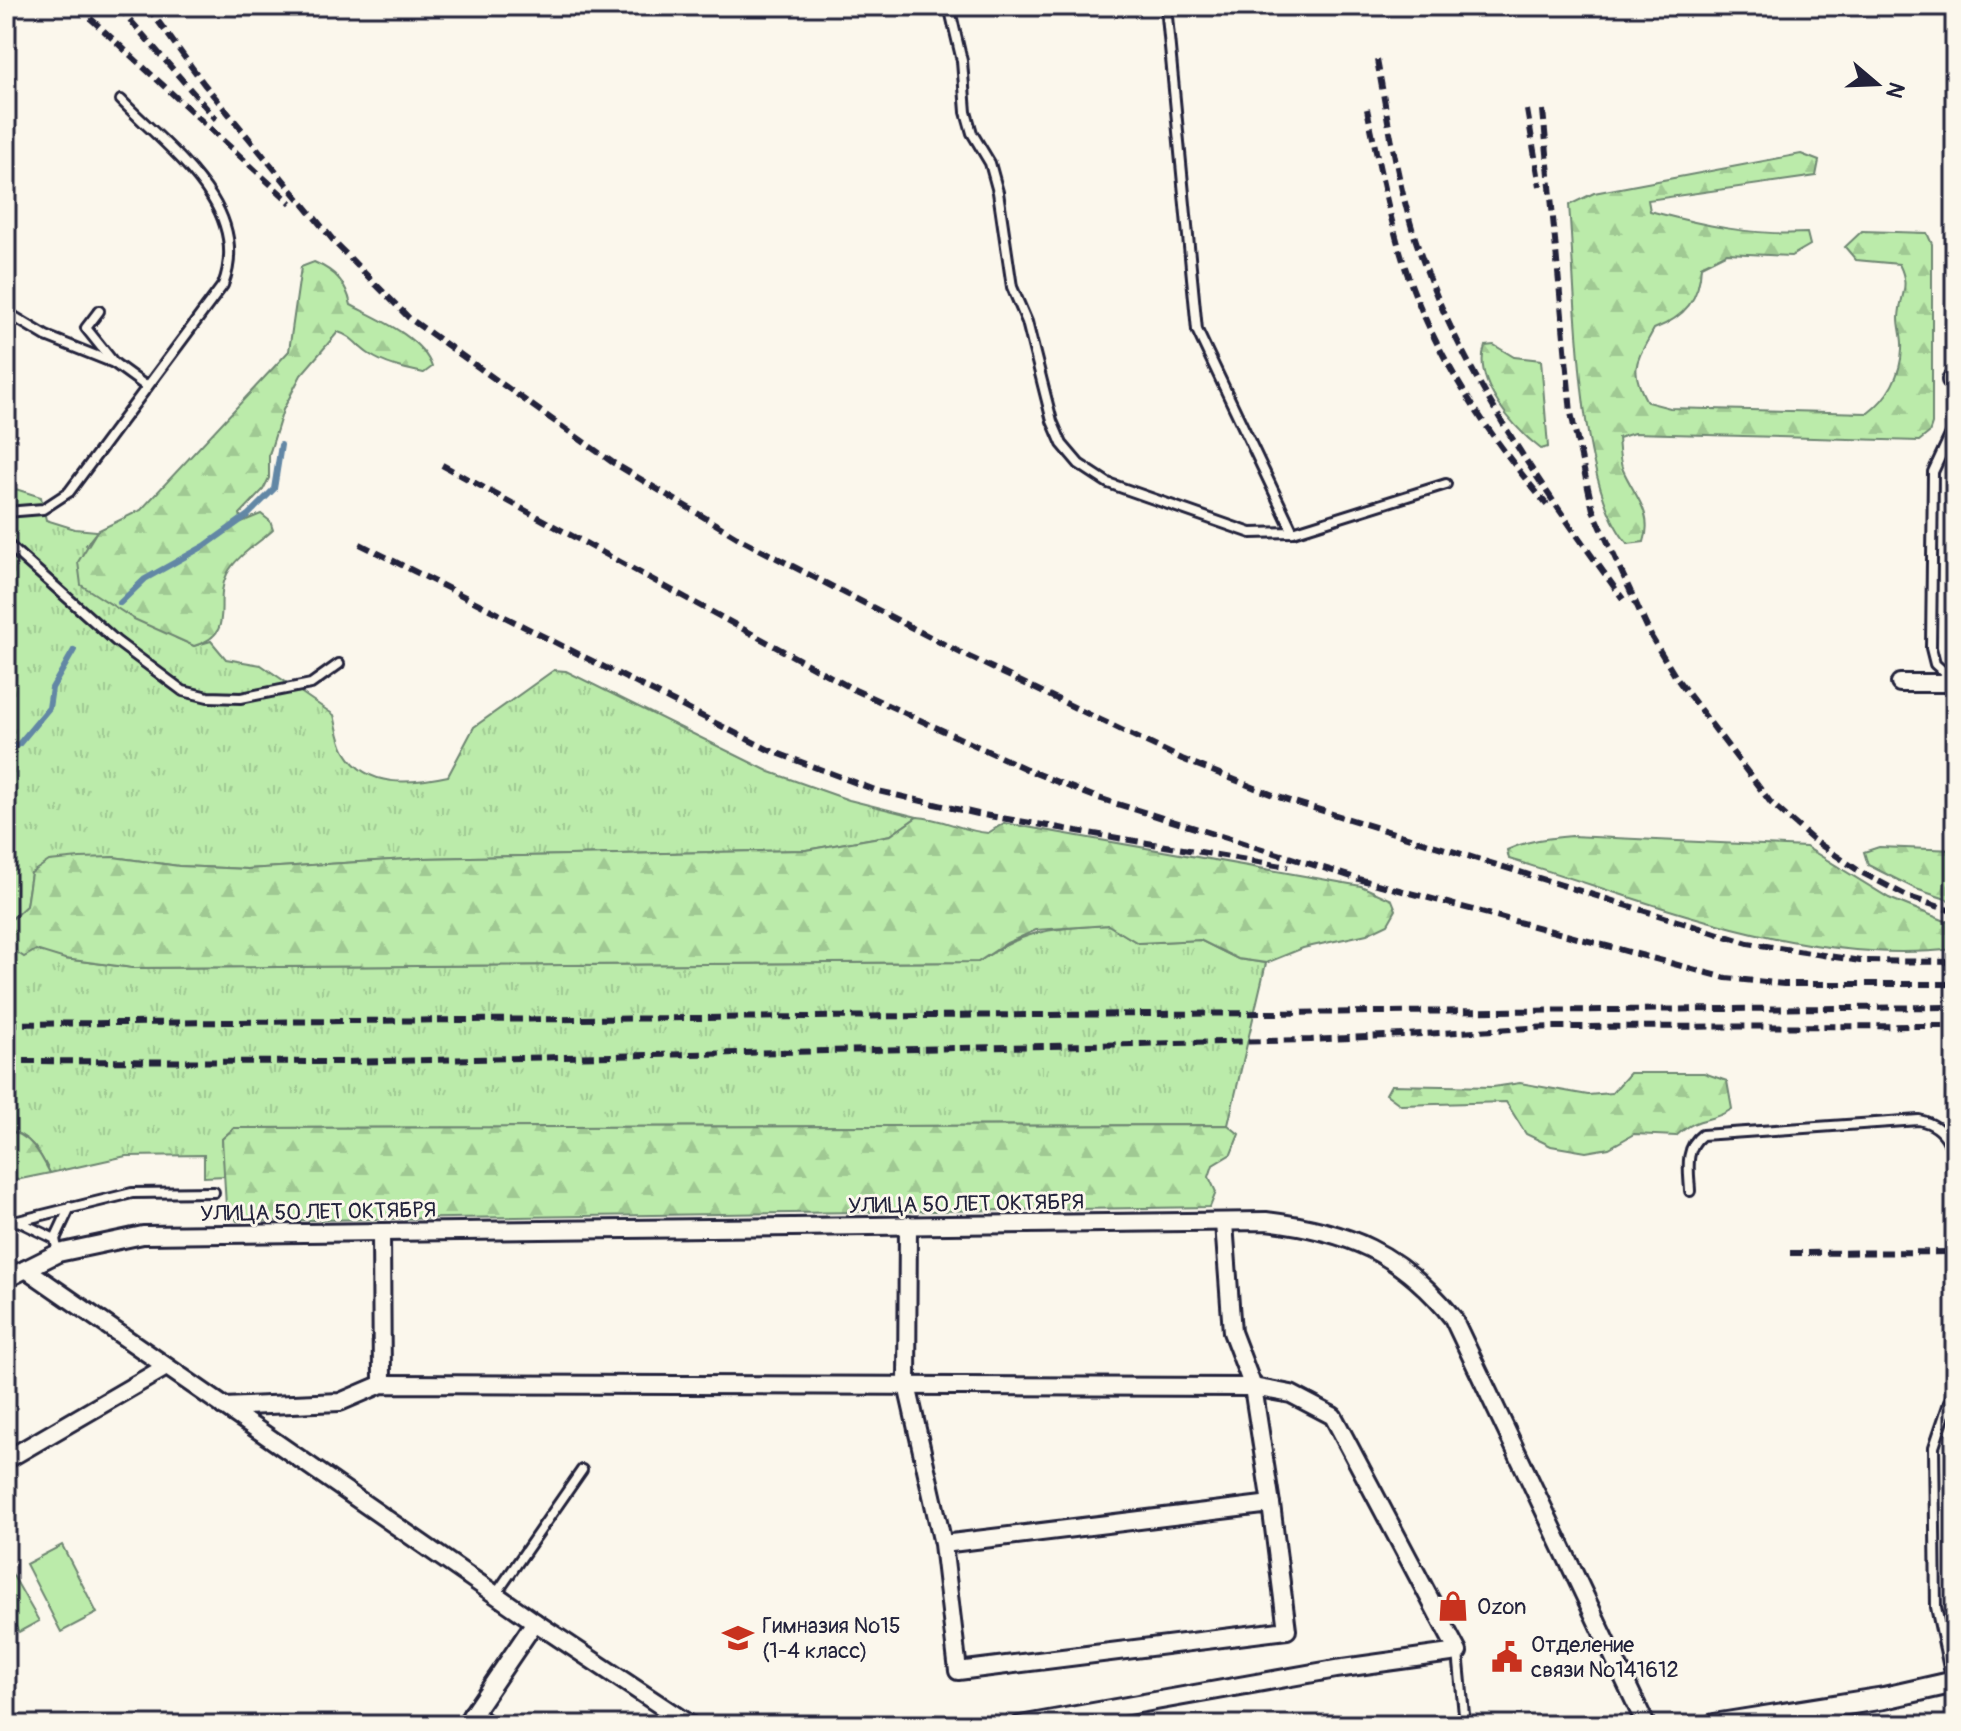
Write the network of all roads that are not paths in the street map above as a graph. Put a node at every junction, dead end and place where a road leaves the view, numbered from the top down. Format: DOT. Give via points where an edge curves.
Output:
graph roads {
  1 [pos="949,6"];
  2 [pos="1166,6"];
  3 [pos="121,100"];
  4 [pos="99,311"];
  5 [pos="6,312"];
  6 [pos="114,363"];
  7 [pos="147,387"];
  8 [pos="1955,425"];
  9 [pos="1446,484"];
  10 [pos="6,512"];
  11 [pos="1293,532"];
  12 [pos="6,543"];
  13 [pos="339,664"];
  14 [pos="1955,682"];
  15 [pos="1900,683"];
  16 [pos="1955,1178"];
  17 [pos="1690,1191"];
  18 [pos="214,1192"];
  19 [pos="70,1206"];
  20 [pos="17,1221"];
  21 [pos="1224,1223"];
  22 [pos="6,1224"];
  23 [pos="908,1225"];
  24 [pos="381,1233"];
  25 [pos="57,1246"];
  26 [pos="26,1269"];
  27 [pos="6,1279"];
  28 [pos="166,1367"];
  29 [pos="382,1384"];
  30 [pos="907,1385"];
  31 [pos="1955,1385"];
  32 [pos="1253,1387"];
  33 [pos="224,1407"];
  34 [pos="6,1460"];
  35 [pos="582,1470"];
  36 [pos="1271,1504"];
  37 [pos="943,1544"];
  38 [pos="495,1595"];
  39 [pos="535,1622"];
  40 [pos="1458,1652"];
  41 [pos="1954,1683"];
  42 [pos="469,1720"];
  43 [pos="489,1725"];
  44 [pos="690,1725"];
  45 [pos="1020,1725"];
  46 [pos="1465,1725"];
  47 [pos="1646,1725"];
  48 [pos="1714,1725"];
  1 -- 11 [label="lane" via="962,61 966,112 994,178 1012,287 1062,444 1079,464 1108,483 1251,533"];
  2 -- 11 [label="lane" via="1197,330"];
  3 -- 7 [label="lane" via="210,193 229,239 223,285"];
  4 -- 6 [label="lane" via="86,328"];
  5 -- 6 [label="lane" via="46,336"];
  6 -- 7 [label="lane"];
  7 -- 10 [label="lane" via="69,492 43,509"];
  8 -- 14 [label="lane" via="1933,472 1931,648 1935,664"];
  9 -- 11 [label="lane"];
  12 -- 13 [label="lane" via="116,641 183,691 241,698 311,684"];
  14 -- 15 [label="street"];
  16 -- 17 [label="lane" via="1947,1136 1919,1120 1702,1135 1689,1155"];
  18 -- 19 [label="lane" via="132,1193"];
  19 -- 20 [label="lane"];
  19 -- 25 [label="lane"];
  20 -- 22 [label="lane"];
  20 -- 25 [label="lane"];
  21 -- 23 [label="street, УЛИЦА 50 ЛЕТ ОКТЯБРЯ"];
  21 -- 32 [label="street" via="1232,1332"];
  21 -- 47 [label="street, УЛИЦА 50 ЛЕТ ОКТЯБРЯ" via="1266,1221 1335,1232 1363,1242 1433,1293 1453,1318"];
  23 -- 24 [label="street, УЛИЦА 50 ЛЕТ ОКТЯБРЯ"];
  23 -- 30 [label="street"];
  24 -- 25 [label="street, УЛИЦА 50 ЛЕТ ОКТЯБРЯ" via="143,1235"];
  24 -- 29 [label="street"];
  25 -- 26 [label="street, УЛИЦА 50 ЛЕТ ОКТЯБРЯ"];
  26 -- 27 [label="street, УЛИЦА 50 ЛЕТ ОКТЯБРЯ"];
  26 -- 28 [label="street"];
  28 -- 33 [label="street"];
  28 -- 34 [label="street"];
  29 -- 30 [label="street"];
  29 -- 33 [label="street" via="340,1402"];
  30 -- 32 [label="street"];
  30 -- 37 [label="street"];
  31 -- 41 [label="lane" via="1934,1447 1936,1607"];
  32 -- 36 [label="street"];
  32 -- 40 [label="street" via="1291,1394 1333,1416"];
  33 -- 38 [label="street"];
  35 -- 38 [label="lane"];
  36 -- 37 [label="street"];
  36 -- 37 [label="street" via="1287,1630 1052,1660 958,1671"];
  38 -- 39 [label="street"];
  39 -- 42 [label="street"];
  39 -- 44 [label="street"];
  40 -- 45 [label="street"];
  40 -- 46 [label="lane"];
  41 -- 48 [label="street"];
  42 -- 43 [label="street"];
}
